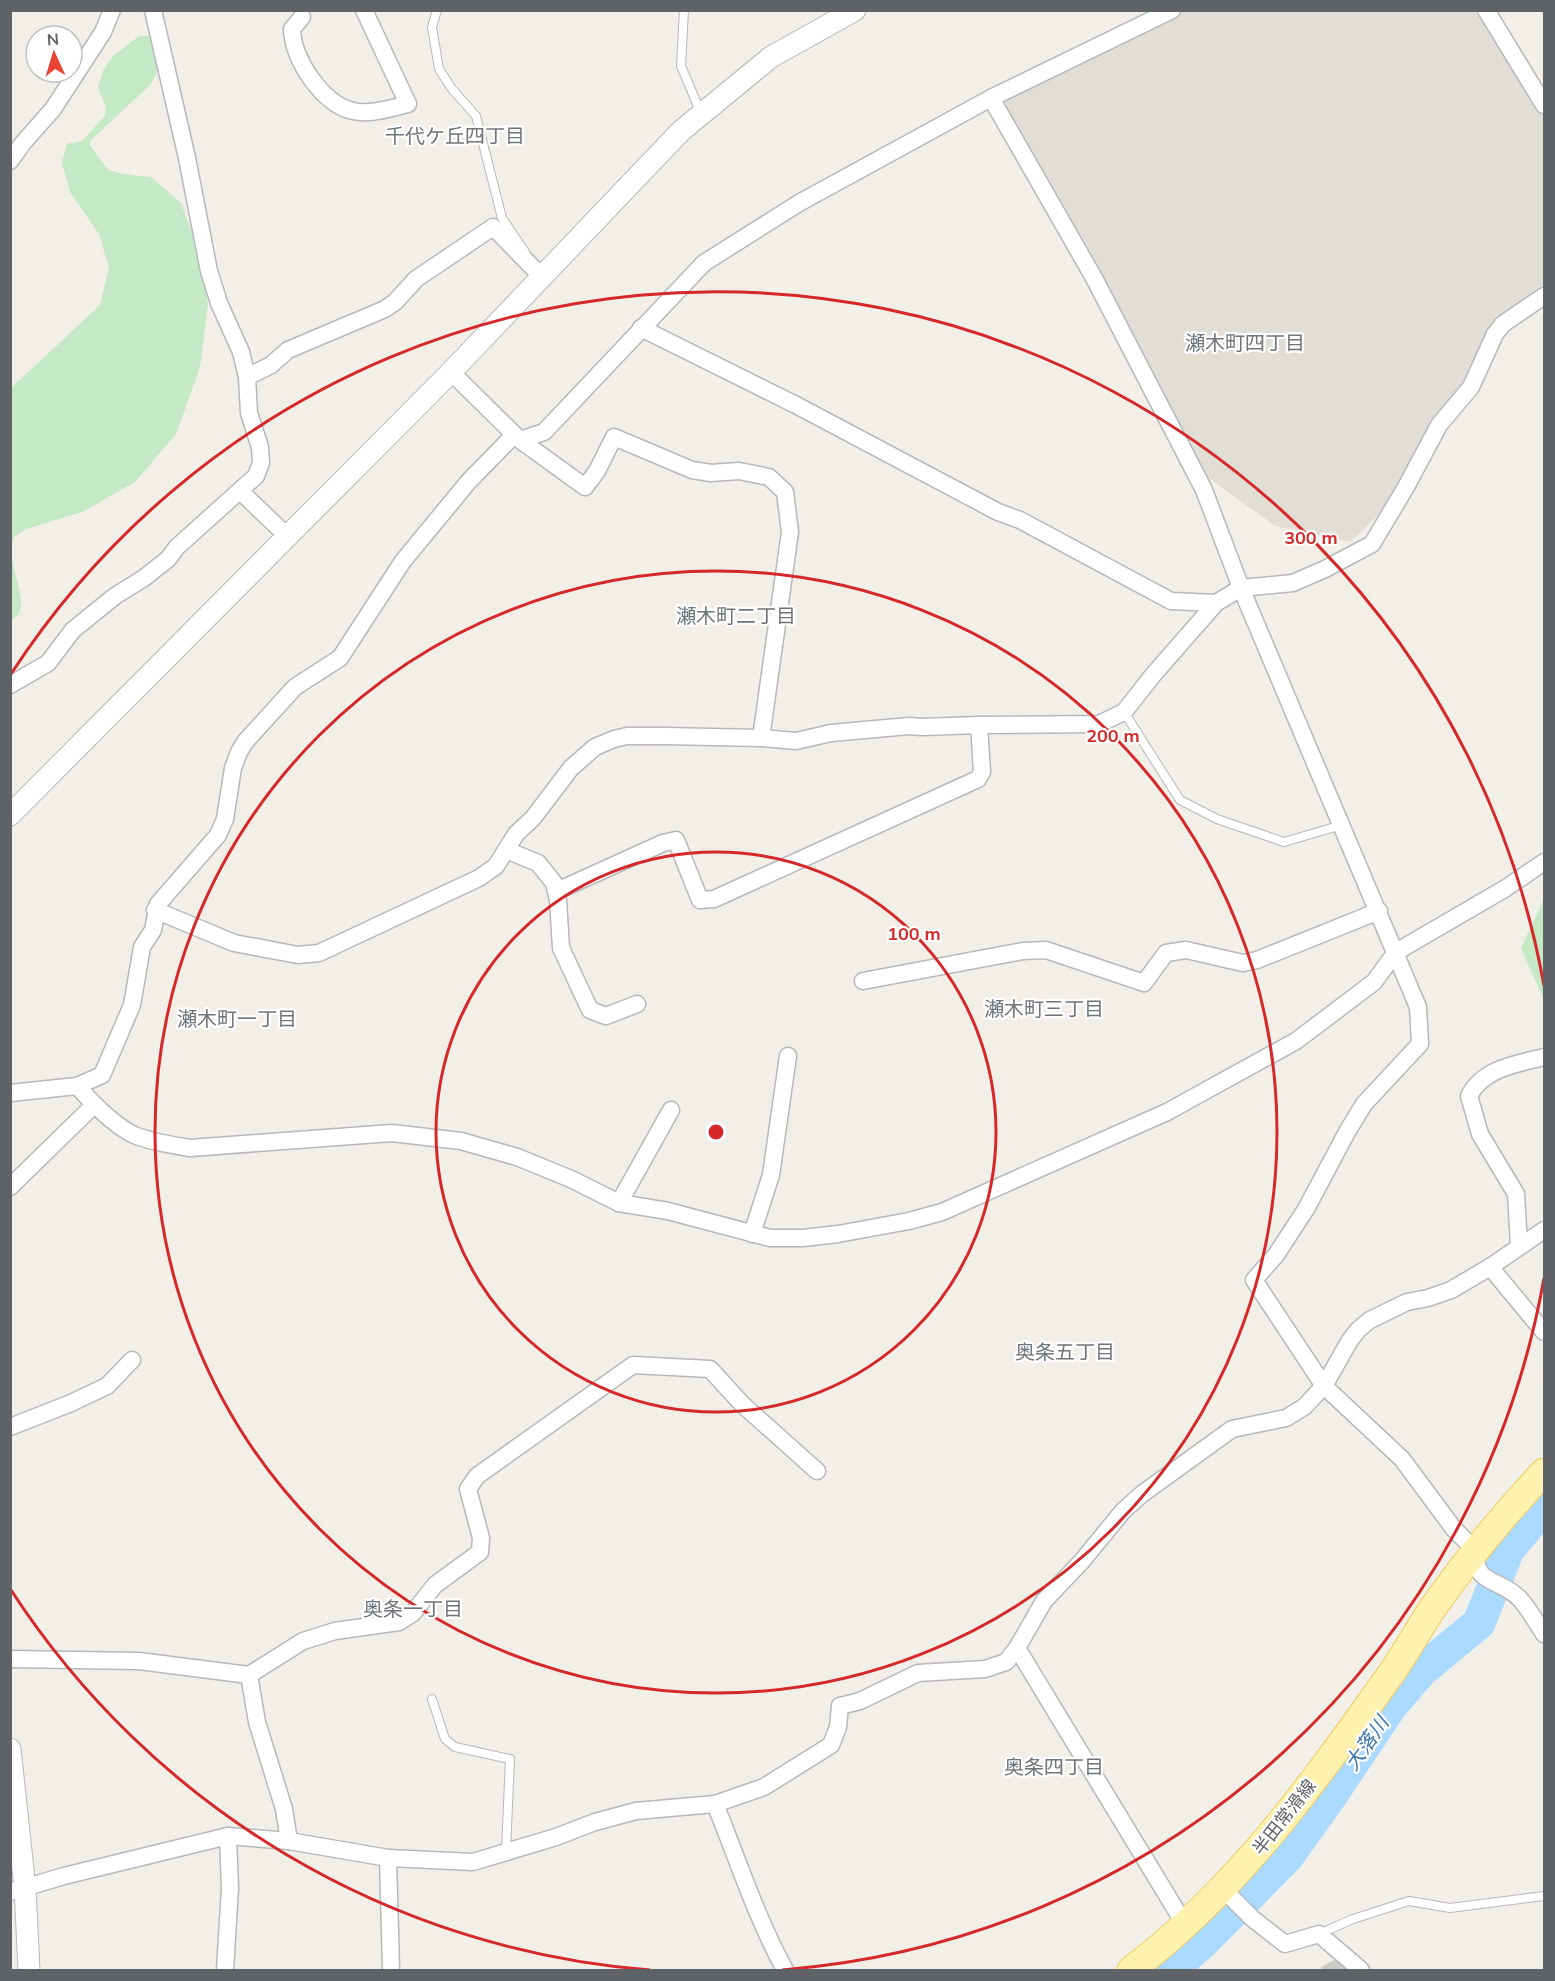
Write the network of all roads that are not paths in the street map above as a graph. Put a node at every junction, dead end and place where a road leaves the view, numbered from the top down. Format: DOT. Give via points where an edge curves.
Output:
graph roads {
  1 [pos="112,10"];
  2 [pos="153,10"];
  3 [pos="364,10"];
  4 [pos="437,10"];
  5 [pos="684,10"];
  6 [pos="855,10"];
  7 [pos="1172,10"];
  8 [pos="1486,10"];
  9 [pos="302,17"];
  10 [pos="991,98"];
  11 [pos="1545,105"];
  12 [pos="701,114"];
  13 [pos="10,161"];
  14 [pos="536,271"];
  15 [pos="1545,296"];
  16 [pos="641,328"];
  17 [pos="451,372"];
  18 [pos="247,377"];
  19 [pos="517,437"];
  20 [pos="240,491"];
  21 [pos="287,536"];
  22 [pos="1241,588"];
  23 [pos="1216,603"];
  24 [pos="10,685"];
  25 [pos="1124,712"];
  26 [pos="980,725"];
  27 [pos="761,738"];
  28 [pos="10,814"];
  29 [pos="1342,825"];
  30 [pos="506,850"];
  31 [pos="1545,862"];
  32 [pos="557,891"];
  33 [pos="155,910"];
  34 [pos="1379,911"];
  35 [pos="1396,952"];
  36 [pos="863,981"];
  37 [pos="637,1004"];
  38 [pos="788,1056"];
  39 [pos="1545,1057"];
  40 [pos="77,1086"];
  41 [pos="10,1093"];
  42 [pos="94,1105"];
  43 [pos="671,1110"];
  44 [pos="10,1187"];
  45 [pos="619,1203"];
  46 [pos="1545,1230"];
  47 [pos="752,1234"];
  48 [pos="1519,1245"];
  49 [pos="1490,1267"];
  50 [pos="1545,1332"];
  51 [pos="132,1360"];
  52 [pos="1324,1386"];
  53 [pos="10,1427"];
  54 [pos="817,1471"];
  55 [pos="1545,1472"];
  56 [pos="1476,1551"];
  57 [pos="1545,1634"];
  58 [pos="1017,1648"];
  59 [pos="10,1659"];
  60 [pos="249,1675"];
  61 [pos="432,1699"];
  62 [pos="10,1749"];
  63 [pos="715,1804"];
  64 [pos="228,1836"];
  65 [pos="289,1841"];
  66 [pos="506,1851"];
  67 [pos="388,1858"];
  68 [pos="18,1890"];
  69 [pos="1230,1895"];
  70 [pos="1545,1896"];
  71 [pos="1185,1925"];
  72 [pos="1318,1934"];
  73 [pos="29,1971"];
  74 [pos="225,1971"];
  75 [pos="391,1971"];
  76 [pos="785,1971"];
  77 [pos="1131,1971"];
  78 [pos="1361,1971"];
  1 -- 13 [label="street" via="103,32 52,109"];
  2 -- 18 [label="street" via="209,271"];
  3 -- 9 [label="street" via="408,104 355,112 323,93 296,52 292,39 292,29"];
  4 -- 14 [label="lane" via="432,27 439,69 476,116 502,218"];
  5 -- 12 [label="lane" via="681,66"];
  6 -- 12 [label="street" via="771,57"];
  7 -- 10 [label="street"];
  8 -- 11 [label="street"];
  10 -- 16 [label="street" via="799,203 704,262"];
  10 -- 22 [label="street" via="1094,278 1204,490"];
  12 -- 14 [label="street"];
  14 -- 17 [label="street"];
  14 -- 18 [label="street" via="493,228 416,279 385,309 288,350 271,365"];
  15 -- 22 [label="street" via="1503,324 1495,334 1471,387 1438,425 1372,544 1293,583"];
  16 -- 19 [label="street" via="544,432"];
  16 -- 23 [label="street" via="1020,520 1171,602"];
  17 -- 19 [label="street"];
  17 -- 21 [label="street"];
  18 -- 20 [label="street" via="249,413 261,463 256,476"];
  19 -- 27 [label="street" via="585,487 614,437 692,470 739,471 769,477 785,492 790,532"];
  19 -- 33 [label="street" via="468,481 403,561 340,658 295,687 245,742 233,768 225,819 218,835"];
  20 -- 21 [label="street"];
  20 -- 24 [label="street" via="168,559 73,630 48,663"];
  21 -- 28 [label="street"];
  22 -- 23 [label="street"];
  22 -- 29 [label="street"];
  23 -- 25 [label="street"];
  25 -- 26 [label="street" via="1099,724"];
  25 -- 29 [label="lane" via="1180,800 1217,819 1284,842"];
  26 -- 27 [label="street" via="898,727 831,733 796,741"];
  26 -- 32 [label="street" via="982,772 978,779 714,899 700,900 676,840"];
  27 -- 30 [label="street" via="627,736 605,742 571,768"];
  29 -- 34 [label="street"];
  30 -- 32 [label="street" via="538,863"];
  30 -- 33 [label="street" via="496,866 479,878 319,953 298,955 234,943"];
  31 -- 35 [label="street"];
  32 -- 37 [label="street" via="561,948 590,1010 606,1016"];
  33 -- 40 [label="street" via="153,930 142,947 132,1005 102,1075"];
  34 -- 35 [label="street"];
  34 -- 36 [label="street" via="1243,963 1186,950 1166,953 1144,983 1046,950"];
  35 -- 47 [label="street" via="1374,982 1296,1041 1167,1112 981,1195 942,1212 838,1234 803,1238"];
  35 -- 52 [label="street" via="1418,1006 1420,1044 1364,1104 1306,1209 1254,1280"];
  38 -- 47 [label="street" via="771,1175"];
  39 -- 48 [label="street" via="1507,1065 1485,1077 1469,1096 1480,1134 1516,1194"];
  40 -- 41 [label="street"];
  40 -- 42 [label="street"];
  42 -- 44 [label="street"];
  42 -- 45 [label="street" via="132,1134 190,1148 392,1134 461,1141 517,1156"];
  43 -- 45 [label="street"];
  45 -- 47 [label="street" via="668,1211"];
  46 -- 48 [label="street"];
  48 -- 49 [label="street"];
  49 -- 50 [label="street"];
  49 -- 52 [label="street" via="1451,1290 1407,1302 1370,1320 1350,1340"];
  51 -- 53 [label="street" via="107,1386"];
  52 -- 56 [label="street" via="1402,1459 1454,1529"];
  52 -- 58 [label="street" via="1304,1407 1286,1418 1245,1425 1221,1435 1142,1494 1044,1601"];
  54 -- 60 [label="street" via="742,1404 710,1369 633,1365 477,1476 468,1489 481,1538 480,1552 435,1585 413,1613 399,1622 335,1631 303,1641"];
  55 -- 56 [label="main road, 半田常滑線"];
  56 -- 57 [label="street" via="1478,1572 1519,1597"];
  56 -- 69 [label="main road, 半田常滑線"];
  58 -- 63 [label="street" via="1006,1662 985,1669 918,1673 860,1701 840,1706 831,1745 764,1787"];
  58 -- 71 [label="street"];
  59 -- 60 [label="street" via="139,1660"];
  60 -- 65 [label="street" via="257,1722 284,1809"];
  61 -- 66 [label="lane" via="445,1738 455,1747 510,1759"];
  62 -- 68 [label="street"];
  63 -- 66 [label="street" via="636,1811"];
  63 -- 76 [label="street"];
  64 -- 65 [label="street"];
  64 -- 68 [label="street"];
  64 -- 74 [label="street" via="230,1888"];
  65 -- 67 [label="street"];
  66 -- 67 [label="street" via="472,1862"];
  67 -- 75 [label="street"];
  68 -- 73 [label="street"];
  69 -- 71 [label="main road, 半田常滑線"];
  69 -- 72 [label="street" via="1252,1919 1285,1944"];
  70 -- 72 [label="lane" via="1450,1908 1409,1901"];
  71 -- 77 [label="main road, 半田常滑線"];
  72 -- 78 [label="street"];
}
